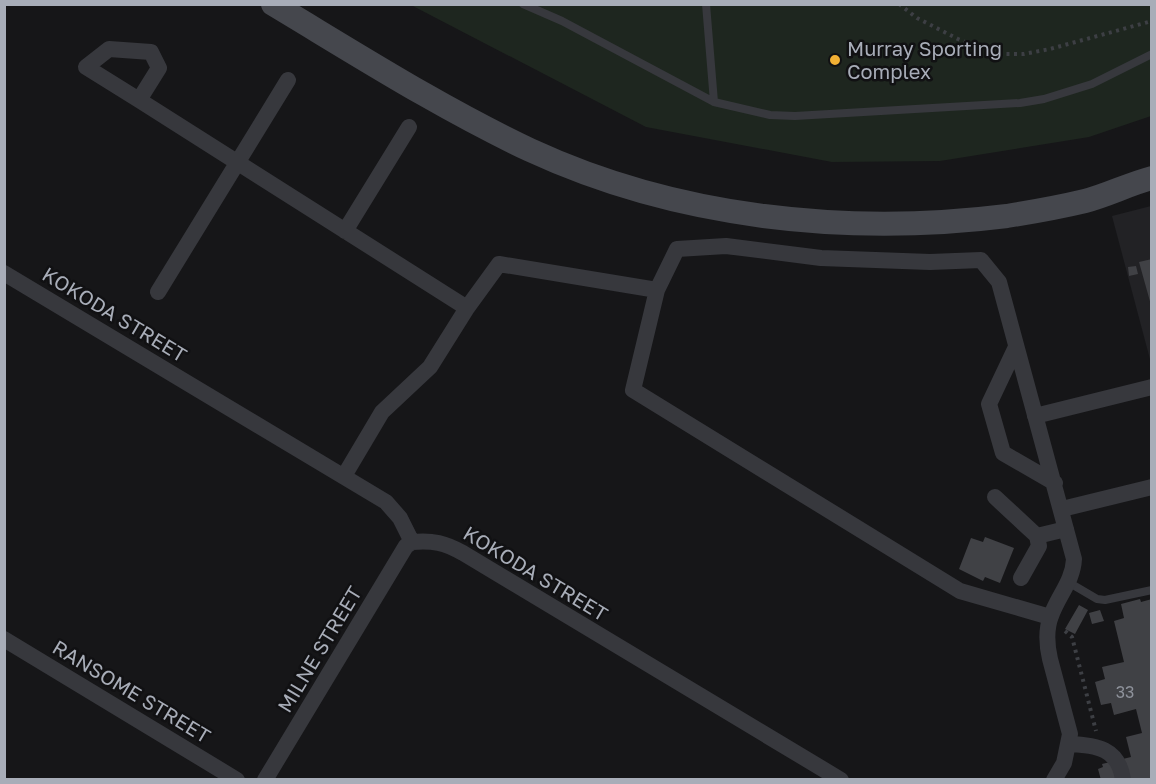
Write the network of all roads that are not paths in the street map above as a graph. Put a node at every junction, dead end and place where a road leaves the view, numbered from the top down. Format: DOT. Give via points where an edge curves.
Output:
graph roads {
  1 [pos="273,4"];
  2 [pos="523,4"];
  3 [pos="706,4"];
  4 [pos="1152,54"];
  5 [pos="288,80"];
  6 [pos="139,100"];
  7 [pos="714,102"];
  8 [pos="409,127"];
  9 [pos="237,163"];
  10 [pos="1151,178"];
  11 [pos="345,231"];
  12 [pos="4,273"];
  13 [pos="657,290"];
  14 [pos="158,292"];
  15 [pos="467,308"];
  16 [pos="1016,348"];
  17 [pos="1152,387"];
  18 [pos="1035,416"];
  19 [pos="344,476"];
  20 [pos="1055,483"];
  21 [pos="1152,487"];
  22 [pos="995,497"];
  23 [pos="1062,509"];
  24 [pos="1066,529"];
  25 [pos="1037,536"];
  26 [pos="412,542"];
  27 [pos="1021,578"];
  28 [pos="1068,582"];
  29 [pos="1152,590"];
  30 [pos="1056,622"];
  31 [pos="4,639"];
  32 [pos="1069,744"];
  33 [pos="237,780"];
  34 [pos="265,780"];
  35 [pos="841,780"];
  36 [pos="1054,780"];
  37 [pos="1123,780"];
  1 -- 10 [label="street" via="451,110 532,150 598,177 680,201 756,215 830,222 928,223 1008,215 1085,201"];
  2 -- 7 [label="lane"];
  3 -- 7 [label="lane"];
  4 -- 7 [label="lane" via="1092,84 1020,103 795,116 770,115"];
  5 -- 9 [label="street"];
  6 -- 9 [label="street"];
  8 -- 11 [label="street"];
  9 -- 11 [label="street"];
  9 -- 14 [label="street"];
  11 -- 15 [label="street"];
  12 -- 19 [label="street, KOKODA STREET"];
  13 -- 15 [label="street" via="499,264"];
  13 -- 16 [label="street" via="677,249 726,246 821,258 981,260 999,282"];
  13 -- 30 [label="street" via="633,390 960,591"];
  15 -- 19 [label="street" via="430,367 382,412"];
  16 -- 18 [label="street"];
  16 -- 20 [label="street" via="989,404 1003,453"];
  17 -- 18 [label="street"];
  18 -- 20 [label="street"];
  19 -- 26 [label="street, KOKODA STREET" via="393,508"];
  20 -- 23 [label="street"];
  21 -- 23 [label="street"];
  22 -- 25 [label="street"];
  23 -- 24 [label="street"];
  24 -- 25 [label="street"];
  24 -- 28 [label="street" via="1074,559"];
  25 -- 27 [label="street" via="1039,546"];
  26 -- 34 [label="street, MILNE STREET" via="406,546"];
  26 -- 35 [label="street, KOKODA STREET" via="444,543 463,553"];
  28 -- 29 [label="lane" via="1105,600"];
  28 -- 30 [label="street"];
  30 -- 32 [label="street" via="1047,648 1070,734"];
  31 -- 33 [label="street, RANSOME STREET"];
  32 -- 36 [label="street"];
  32 -- 37 [label="street" via="1107,751 1114,756"];
}
